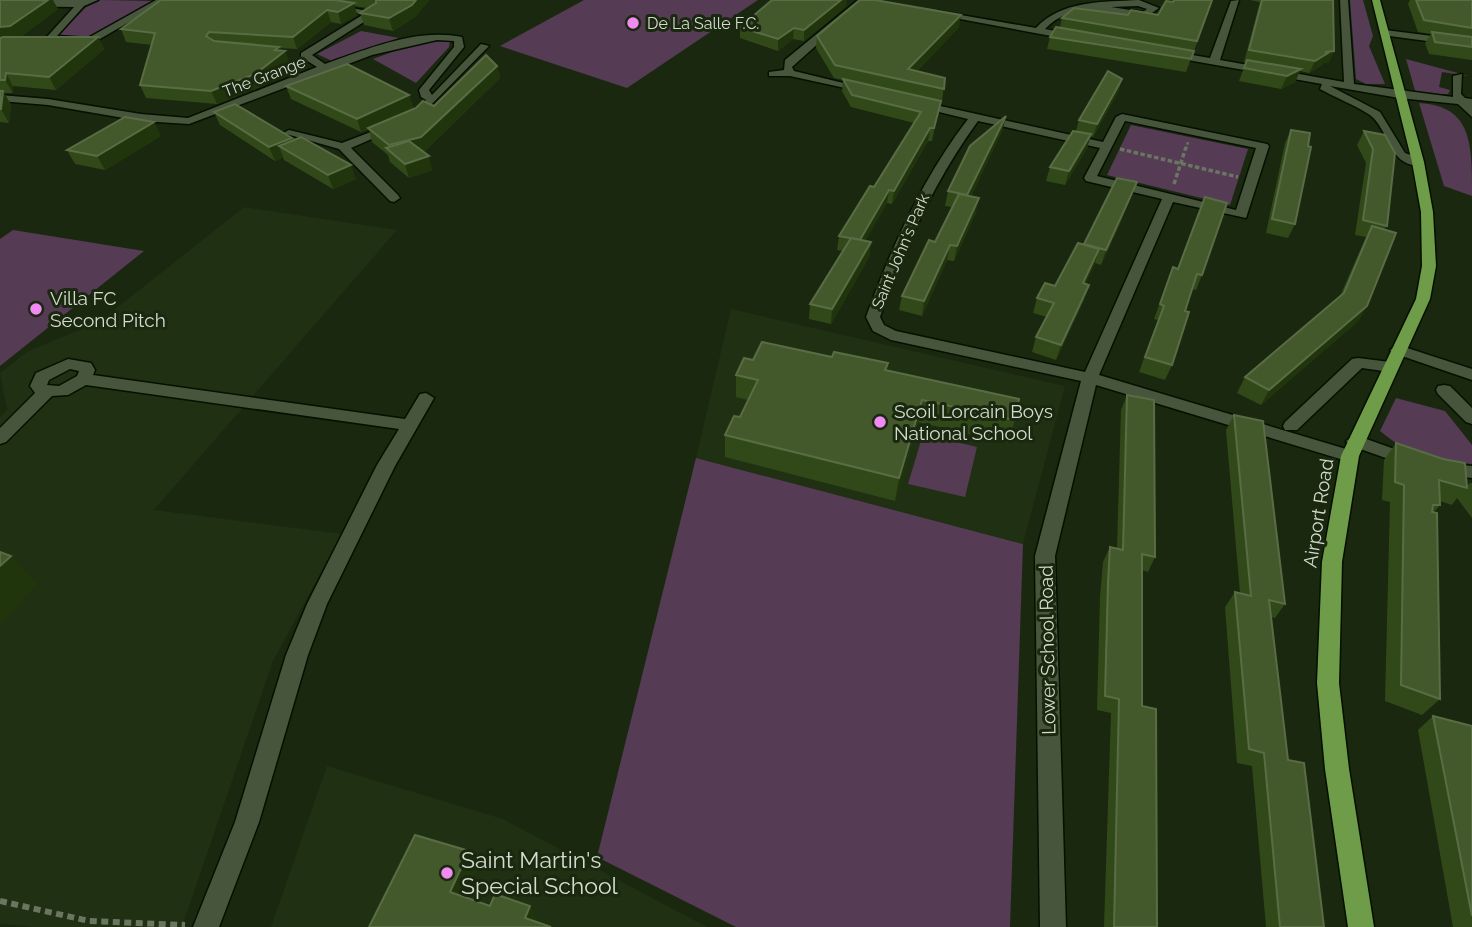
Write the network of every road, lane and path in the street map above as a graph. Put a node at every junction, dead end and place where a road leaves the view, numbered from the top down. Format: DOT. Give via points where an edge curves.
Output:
graph roads {
  1 [pos="94,0"];
  2 [pos="163,0"];
  3 [pos="294,0"];
  4 [pos="863,0"];
  5 [pos="1343,0"];
  6 [pos="1376,0"];
  7 [pos="1235,1"];
  8 [pos="0,3"];
  9 [pos="876,3"];
  10 [pos="81,4"];
  11 [pos="1083,6"];
  12 [pos="930,12"];
  13 [pos="1038,32"];
  14 [pos="1385,33"];
  15 [pos="1079,39"];
  16 [pos="1472,44"];
  17 [pos="484,47"];
  18 [pos="1160,53"];
  19 [pos="293,54"];
  20 [pos="305,55"];
  21 [pos="1214,62"];
  22 [pos="326,69"];
  23 [pos="790,73"];
  24 [pos="773,74"];
  25 [pos="1458,76"];
  26 [pos="1321,81"];
  27 [pos="1349,86"];
  28 [pos="872,93"];
  29 [pos="1399,95"];
  30 [pos="0,98"];
  31 [pos="433,100"];
  32 [pos="1467,101"];
  33 [pos="911,102"];
  34 [pos="1472,114"];
  35 [pos="975,117"];
  36 [pos="1191,131"];
  37 [pos="289,133"];
  38 [pos="1106,146"];
  39 [pos="343,147"];
  40 [pos="1418,162"];
  41 [pos="1182,164"];
  42 [pos="1252,180"];
  43 [pos="394,198"];
  44 [pos="1169,198"];
  45 [pos="1398,350"];
  46 [pos="1390,367"];
  47 [pos="1472,375"];
  48 [pos="1090,378"];
  49 [pos="84,379"];
  50 [pos="1444,390"];
  51 [pos="46,392"];
  52 [pos="426,398"];
  53 [pos="1472,418"];
  54 [pos="409,425"];
  55 [pos="1291,426"];
  56 [pos="0,438"];
  57 [pos="1353,448"];
  58 [pos="1472,472"];
  59 [pos="0,901"];
  60 [pos="206,925"];
  61 [pos="1053,927"];
  62 [pos="1361,927"];
  1 -- 10 [label="street"];
  2 -- 10 [label="street" via="90,41 50,39"];
  3 -- 20 [label="street" via="373,13"];
  4 -- 9 [label="street"];
  4 -- 23 [label="street" via="789,62"];
  5 -- 27 [label="street"];
  6 -- 14 [label="main road, Airport Road"];
  7 -- 21 [label="street"];
  8 -- 10 [label="street"];
  11 -- 11 [label="street" via="1139,4 1154,8 1145,15"];
  11 -- 13 [label="street" via="1060,10"];
  12 -- 13 [label="street"];
  13 -- 15 [label="street"];
  14 -- 16 [label="street"];
  14 -- 29 [label="main road, Airport Road"];
  17 -- 31 [label="street"];
  18 -- 21 [label="street"];
  19 -- 20 [label="street"];
  20 -- 22 [label="street"];
  21 -- 26 [label="street"];
  22 -- 30 [label="street, The Grange" via="189,121 159,121 38,99"];
  22 -- 31 [label="street, The Grange" via="409,41 452,36 459,39 459,47 424,90"];
  23 -- 24 [label="street"];
  23 -- 28 [label="street"];
  25 -- 32 [label="street" via="1457,94"];
  26 -- 27 [label="street"];
  26 -- 40 [label="street" via="1322,86 1376,114 1401,155"];
  27 -- 29 [label="street"];
  29 -- 32 [label="street"];
  29 -- 40 [label="main road, Airport Road"];
  31 -- 39 [label="street" via="409,119"];
  32 -- 34 [label="street"];
  33 -- 35 [label="street"];
  35 -- 38 [label="street"];
  35 -- 48 [label="street, Saint John's Park" via="946,152 914,213 873,317 878,328 891,335"];
  36 -- 38 [label="street" via="1122,117"];
  36 -- 41 [label="path"];
  36 -- 42 [label="street" via="1263,146"];
  37 -- 39 [label="street"];
  38 -- 41 [label="path"];
  38 -- 44 [label="street" via="1090,178"];
  39 -- 43 [label="street"];
  40 -- 45 [label="main road, Airport Road" via="1427,212 1428,276 1423,299"];
  41 -- 42 [label="path"];
  41 -- 44 [label="path"];
  42 -- 44 [label="street" via="1241,215"];
  44 -- 48 [label="street"];
  45 -- 46 [label="main road, Airport Road"];
  45 -- 47 [label="street"];
  46 -- 55 [label="street" via="1359,363"];
  46 -- 57 [label="main road, Airport Road"];
  48 -- 57 [label="street"];
  48 -- 61 [label="street, Lower School Road" via="1045,556"];
  49 -- 51 [label="street" via="62,391"];
  49 -- 51 [label="street" via="85,367 60,366 38,382"];
  49 -- 54 [label="street"];
  50 -- 53 [label="street"];
  51 -- 56 [label="street"];
  52 -- 54 [label="street"];
  54 -- 60 [label="street" via="317,604 247,822"];
  57 -- 58 [label="street" via="1430,468"];
  57 -- 62 [label="main road, Airport Road" via="1332,562 1328,683"];
  59 -- 60 [label="path" via="89,921"];
}
